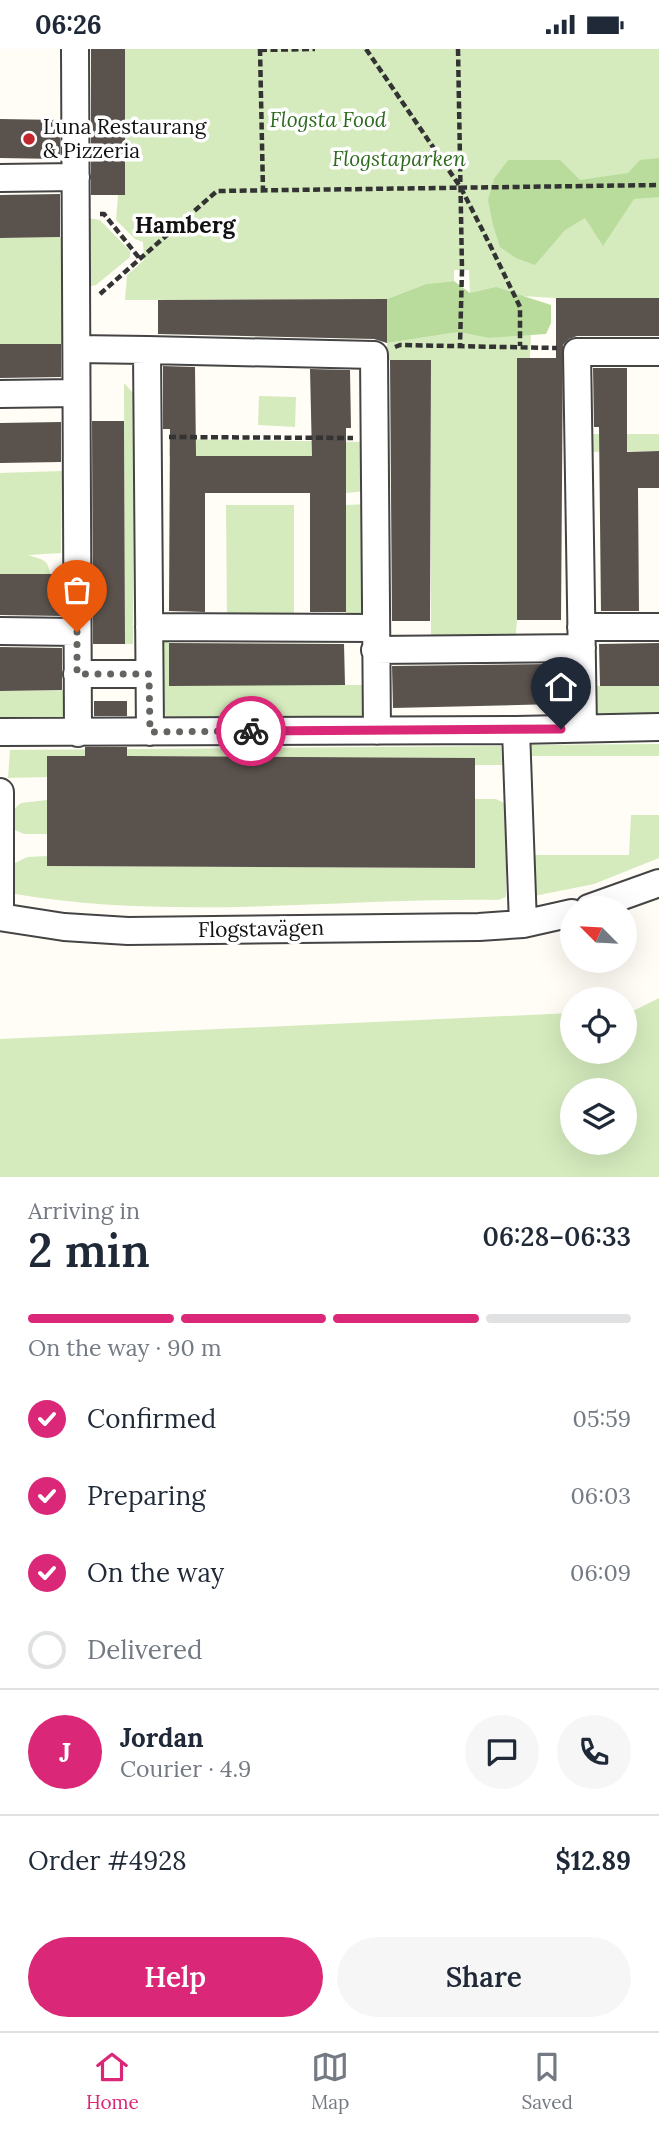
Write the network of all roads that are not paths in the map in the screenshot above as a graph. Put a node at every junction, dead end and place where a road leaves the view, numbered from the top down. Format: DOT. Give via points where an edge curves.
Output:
graph roads {
  1 [pos="75,49"];
  2 [pos="76,177"];
  3 [pos="0,178"];
  4 [pos="76,349"];
  5 [pos="147,351"];
  6 [pos="659,352"];
  7 [pos="76,393"];
  8 [pos="0,394"];
  9 [pos="149,627"];
  10 [pos="659,627"];
  11 [pos="0,631"];
  12 [pos="77,632"];
  13 [pos="582,637"];
  14 [pos="375,639"];
  15 [pos="77,674"];
  16 [pos="149,674"];
  17 [pos="659,727"];
  18 [pos="583,728"];
  19 [pos="516,730"];
  20 [pos="377,731"];
  21 [pos="0,732"];
  22 [pos="150,732"];
  23 [pos="78,733"];
  24 [pos="0,792"];
  25 [pos="659,883"];
  26 [pos="623,896"];
  27 [pos="0,915"];
  28 [pos="560,916"];
  29 [pos="523,924"];
  1 -- 2 [label="street"];
  2 -- 3 [label="street"];
  2 -- 4 [label="street"];
  4 -- 5 [label="street"];
  4 -- 7 [label="street"];
  5 -- 9 [label="street"];
  5 -- 14 [label="street" via="374,355"];
  6 -- 13 [label="street" via="577,352"];
  7 -- 8 [label="street"];
  7 -- 12 [label="street"];
  9 -- 14 [label="street"];
  9 -- 16 [label="street"];
  10 -- 13 [label="street"];
  11 -- 12 [label="street"];
  12 -- 15 [label="street"];
  13 -- 14 [label="street"];
  13 -- 18 [label="street"];
  14 -- 20 [label="street"];
  15 -- 16 [label="street"];
  15 -- 23 [label="street"];
  16 -- 22 [label="street"];
  17 -- 18 [label="street"];
  18 -- 19 [label="street"];
  19 -- 20 [label="street"];
  19 -- 29 [label="street"];
  20 -- 22 [label="street"];
  21 -- 23 [label="street"];
  22 -- 23 [label="street"];
  24 -- 27 [label="street, Flogstavägen"];
  25 -- 26 [label="street"];
  27 -- 29 [label="street, Flogstavägen" via="64,927 128,930"];
  28 -- 29 [label="street, Flogstavägen"];
}
